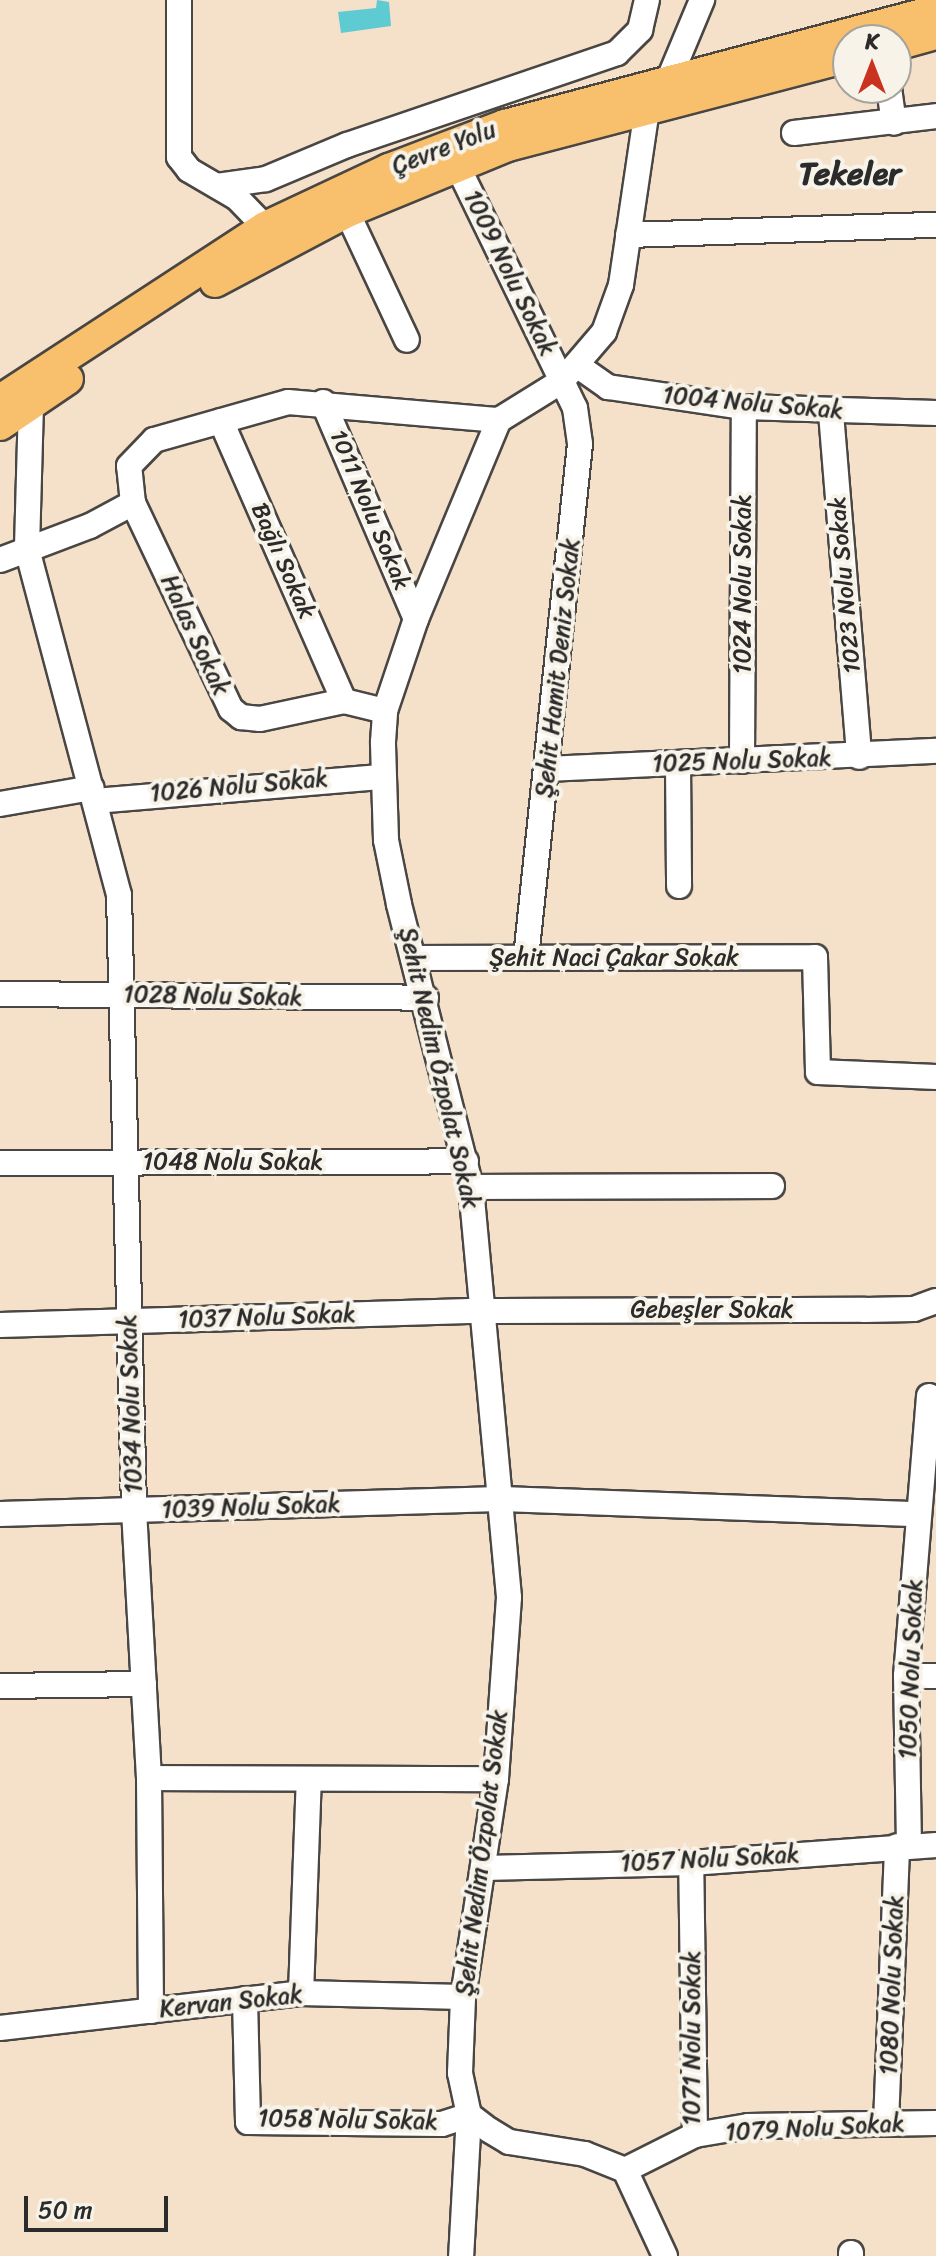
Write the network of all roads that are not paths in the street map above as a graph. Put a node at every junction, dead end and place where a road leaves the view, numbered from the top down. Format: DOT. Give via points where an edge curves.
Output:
graph roads {
  1 [pos="179,0"];
  2 [pos="647,0"];
  3 [pos="702,0"];
  4 [pos="936,10"];
  5 [pos="936,34"];
  6 [pos="912,41"];
  7 [pos="832,61"];
  8 [pos="669,79"];
  9 [pos="891,104"];
  10 [pos="647,108"];
  11 [pos="936,116"];
  12 [pos="894,123"];
  13 [pos="794,133"];
  14 [pos="457,165"];
  15 [pos="217,186"];
  16 [pos="347,212"];
  17 [pos="936,225"];
  18 [pos="265,227"];
  19 [pos="628,235"];
  20 [pos="407,340"];
  21 [pos="570,374"];
  22 [pos="0,400"];
  23 [pos="323,402"];
  24 [pos="31,404"];
  25 [pos="744,407"];
  26 [pos="831,413"];
  27 [pos="936,413"];
  28 [pos="499,420"];
  29 [pos="221,421"];
  30 [pos="0,425"];
  31 [pos="133,503"];
  32 [pos="27,549"];
  33 [pos="0,560"];
  34 [pos="416,619"];
  35 [pos="344,701"];
  36 [pos="385,711"];
  37 [pos="936,751"];
  38 [pos="859,757"];
  39 [pos="742,761"];
  40 [pos="678,764"];
  41 [pos="548,769"];
  42 [pos="383,777"];
  43 [pos="93,794"];
  44 [pos="0,804"];
  45 [pos="679,886"];
  46 [pos="413,958"];
  47 [pos="526,958"];
  48 [pos="0,994"];
  49 [pos="121,995"];
  50 [pos="426,998"];
  51 [pos="936,1077"];
  52 [pos="466,1161"];
  53 [pos="123,1162"];
  54 [pos="0,1163"];
  55 [pos="772,1186"];
  56 [pos="471,1187"];
  57 [pos="936,1301"];
  58 [pos="486,1311"];
  59 [pos="129,1321"];
  60 [pos="0,1325"];
  61 [pos="929,1396"];
  62 [pos="502,1499"];
  63 [pos="924,1503"];
  64 [pos="134,1510"];
  65 [pos="0,1514"];
  66 [pos="906,1676"];
  67 [pos="936,1676"];
  68 [pos="144,1684"];
  69 [pos="0,1686"];
  70 [pos="149,1778"];
  71 [pos="309,1779"];
  72 [pos="496,1779"];
  73 [pos="936,1845"];
  74 [pos="903,1846"];
  75 [pos="691,1863"];
  76 [pos="484,1868"];
  77 [pos="301,1993"];
  78 [pos="463,1997"];
  79 [pos="245,1999"];
  80 [pos="151,2011"];
  81 [pos="0,2028"];
  82 [pos="469,2115"];
  83 [pos="886,2123"];
  84 [pos="936,2123"];
  85 [pos="695,2135"];
  86 [pos="625,2170"];
  87 [pos="461,2256"];
  88 [pos="665,2256"];
  1 -- 15 [label="street" via="179,157 189,170"];
  2 -- 15 [label="street" via="640,30 617,53 347,145 266,179"];
  3 -- 8 [label="street"];
  4 -- 8 [label="main road, Çevre Yolu"];
  5 -- 6 [label="main road"];
  7 -- 10 [label="main road, Çevre Yolu"];
  8 -- 10 [label="street"];
  8 -- 18 [label="main road, Çevre Yolu" via="440,148"];
  9 -- 12 [label="street"];
  10 -- 14 [label="main road, Çevre Yolu"];
  10 -- 19 [label="street"];
  11 -- 12 [label="street"];
  12 -- 13 [label="street"];
  14 -- 16 [label="main road, Çevre Yolu"];
  14 -- 21 [label="street, 1009 Nolu Sokak"];
  15 -- 18 [label="street"];
  16 -- 20 [label="street"];
  16 -- 24 [label="main road, Çevre Yolu" via="211,284"];
  17 -- 19 [label="street"];
  18 -- 22 [label="main road, Çevre Yolu"];
  19 -- 21 [label="street" via="621,285 604,332"];
  21 -- 25 [label="street, 1004 Nolu Sokak" via="608,387"];
  21 -- 28 [label="street"];
  21 -- 41 [label="street, Şehit Hamit Deniz Sokak" via="580,444"];
  23 -- 28 [label="street"];
  23 -- 29 [label="street" via="288,402"];
  23 -- 34 [label="street, 1011 Nolu Sokak"];
  24 -- 30 [label="main road, Çevre Yolu"];
  24 -- 32 [label="street, 1034 Nolu Sokak"];
  25 -- 26 [label="street, 1004 Nolu Sokak"];
  25 -- 39 [label="street, 1024 Nolu Sokak"];
  26 -- 27 [label="street, 1004 Nolu Sokak"];
  26 -- 38 [label="street, 1023 Nolu Sokak"];
  28 -- 34 [label="street, Şehit Nedim Özpolat Sokak"];
  29 -- 31 [label="street" via="154,440 139,453 129,466"];
  29 -- 35 [label="street, Bağlı Sokak"];
  31 -- 32 [label="street"];
  31 -- 35 [label="street, Halas Sokak" via="231,709 241,717 260,719"];
  32 -- 33 [label="street"];
  32 -- 43 [label="street, 1034 Nolu Sokak"];
  34 -- 36 [label="street, Şehit Nedim Özpolat Sokak"];
  35 -- 36 [label="street, Halas Sokak"];
  36 -- 42 [label="street, Şehit Nedim Özpolat Sokak"];
  37 -- 38 [label="street, 1025 Nolu Sokak"];
  38 -- 39 [label="street, 1025 Nolu Sokak"];
  39 -- 40 [label="street, 1025 Nolu Sokak"];
  40 -- 41 [label="street, 1025 Nolu Sokak"];
  40 -- 45 [label="street"];
  41 -- 47 [label="street, Şehit Hamit Deniz Sokak"];
  42 -- 43 [label="street, 1026 Nolu Sokak"];
  42 -- 46 [label="street, Şehit Nedim Özpolat Sokak" via="386,840"];
  43 -- 44 [label="street, 1026 Nolu Sokak"];
  43 -- 49 [label="street, 1034 Nolu Sokak" via="119,895"];
  46 -- 47 [label="street, Şehit Naci Çakar Sokak"];
  46 -- 50 [label="street, Şehit Nedim Özpolat Sokak"];
  47 -- 51 [label="street, Şehit Naci Çakar Sokak" via="815,957 818,1072"];
  48 -- 49 [label="street, 1028 Nolu Sokak"];
  49 -- 50 [label="street, 1028 Nolu Sokak"];
  49 -- 53 [label="street, 1034 Nolu Sokak"];
  50 -- 52 [label="street, Şehit Nedim Özpolat Sokak"];
  52 -- 53 [label="street, 1048 Nolu Sokak"];
  52 -- 56 [label="street, Şehit Nedim Özpolat Sokak"];
  53 -- 54 [label="street, 1048 Nolu Sokak"];
  53 -- 59 [label="street, 1034 Nolu Sokak"];
  55 -- 56 [label="street"];
  56 -- 58 [label="street, Şehit Nedim Özpolat Sokak"];
  57 -- 58 [label="street, Gebeşler Sokak" via="914,1309"];
  58 -- 59 [label="street, 1037 Nolu Sokak"];
  58 -- 62 [label="street, Şehit Nedim Özpolat Sokak"];
  59 -- 60 [label="street, 1037 Nolu Sokak"];
  59 -- 64 [label="street, 1034 Nolu Sokak"];
  61 -- 63 [label="street, 1050 Nolu Sokak"];
  62 -- 63 [label="street, 1039 Nolu Sokak"];
  62 -- 64 [label="street, 1039 Nolu Sokak"];
  62 -- 72 [label="street, Şehit Nedim Özpolat Sokak" via="509,1597"];
  63 -- 66 [label="street, 1050 Nolu Sokak"];
  64 -- 65 [label="street, 1039 Nolu Sokak"];
  64 -- 68 [label="street, 1034 Nolu Sokak"];
  66 -- 67 [label="street"];
  66 -- 74 [label="street, 1050 Nolu Sokak"];
  68 -- 69 [label="street"];
  68 -- 70 [label="street, 1034 Nolu Sokak"];
  70 -- 71 [label="street"];
  70 -- 80 [label="street, 1034 Nolu Sokak"];
  71 -- 72 [label="street"];
  71 -- 77 [label="street"];
  72 -- 76 [label="street, Şehit Nedim Özpolat Sokak"];
  73 -- 74 [label="street, 1057 Nolu Sokak"];
  74 -- 75 [label="street, 1057 Nolu Sokak"];
  74 -- 83 [label="street, 1080 Nolu Sokak"];
  75 -- 76 [label="street, 1057 Nolu Sokak"];
  75 -- 85 [label="street, 1071 Nolu Sokak"];
  76 -- 78 [label="street, Şehit Nedim Özpolat Sokak"];
  77 -- 78 [label="street, Kervan Sokak"];
  77 -- 79 [label="street, Kervan Sokak"];
  78 -- 82 [label="street, Şehit Nedim Özpolat Sokak" via="460,2073"];
  79 -- 80 [label="street, Kervan Sokak"];
  79 -- 82 [label="street, 1058 Nolu Sokak" via="248,2122 442,2124"];
  80 -- 81 [label="street, Kervan Sokak"];
  82 -- 86 [label="street" via="509,2142 585,2154"];
  82 -- 87 [label="street, Şehit Nedim Özpolat Sokak"];
  83 -- 84 [label="street, 1079 Nolu Sokak"];
  83 -- 85 [label="street, 1079 Nolu Sokak" via="748,2126"];
  85 -- 86 [label="street, 1071 Nolu Sokak"];
  86 -- 88 [label="street"];
}
